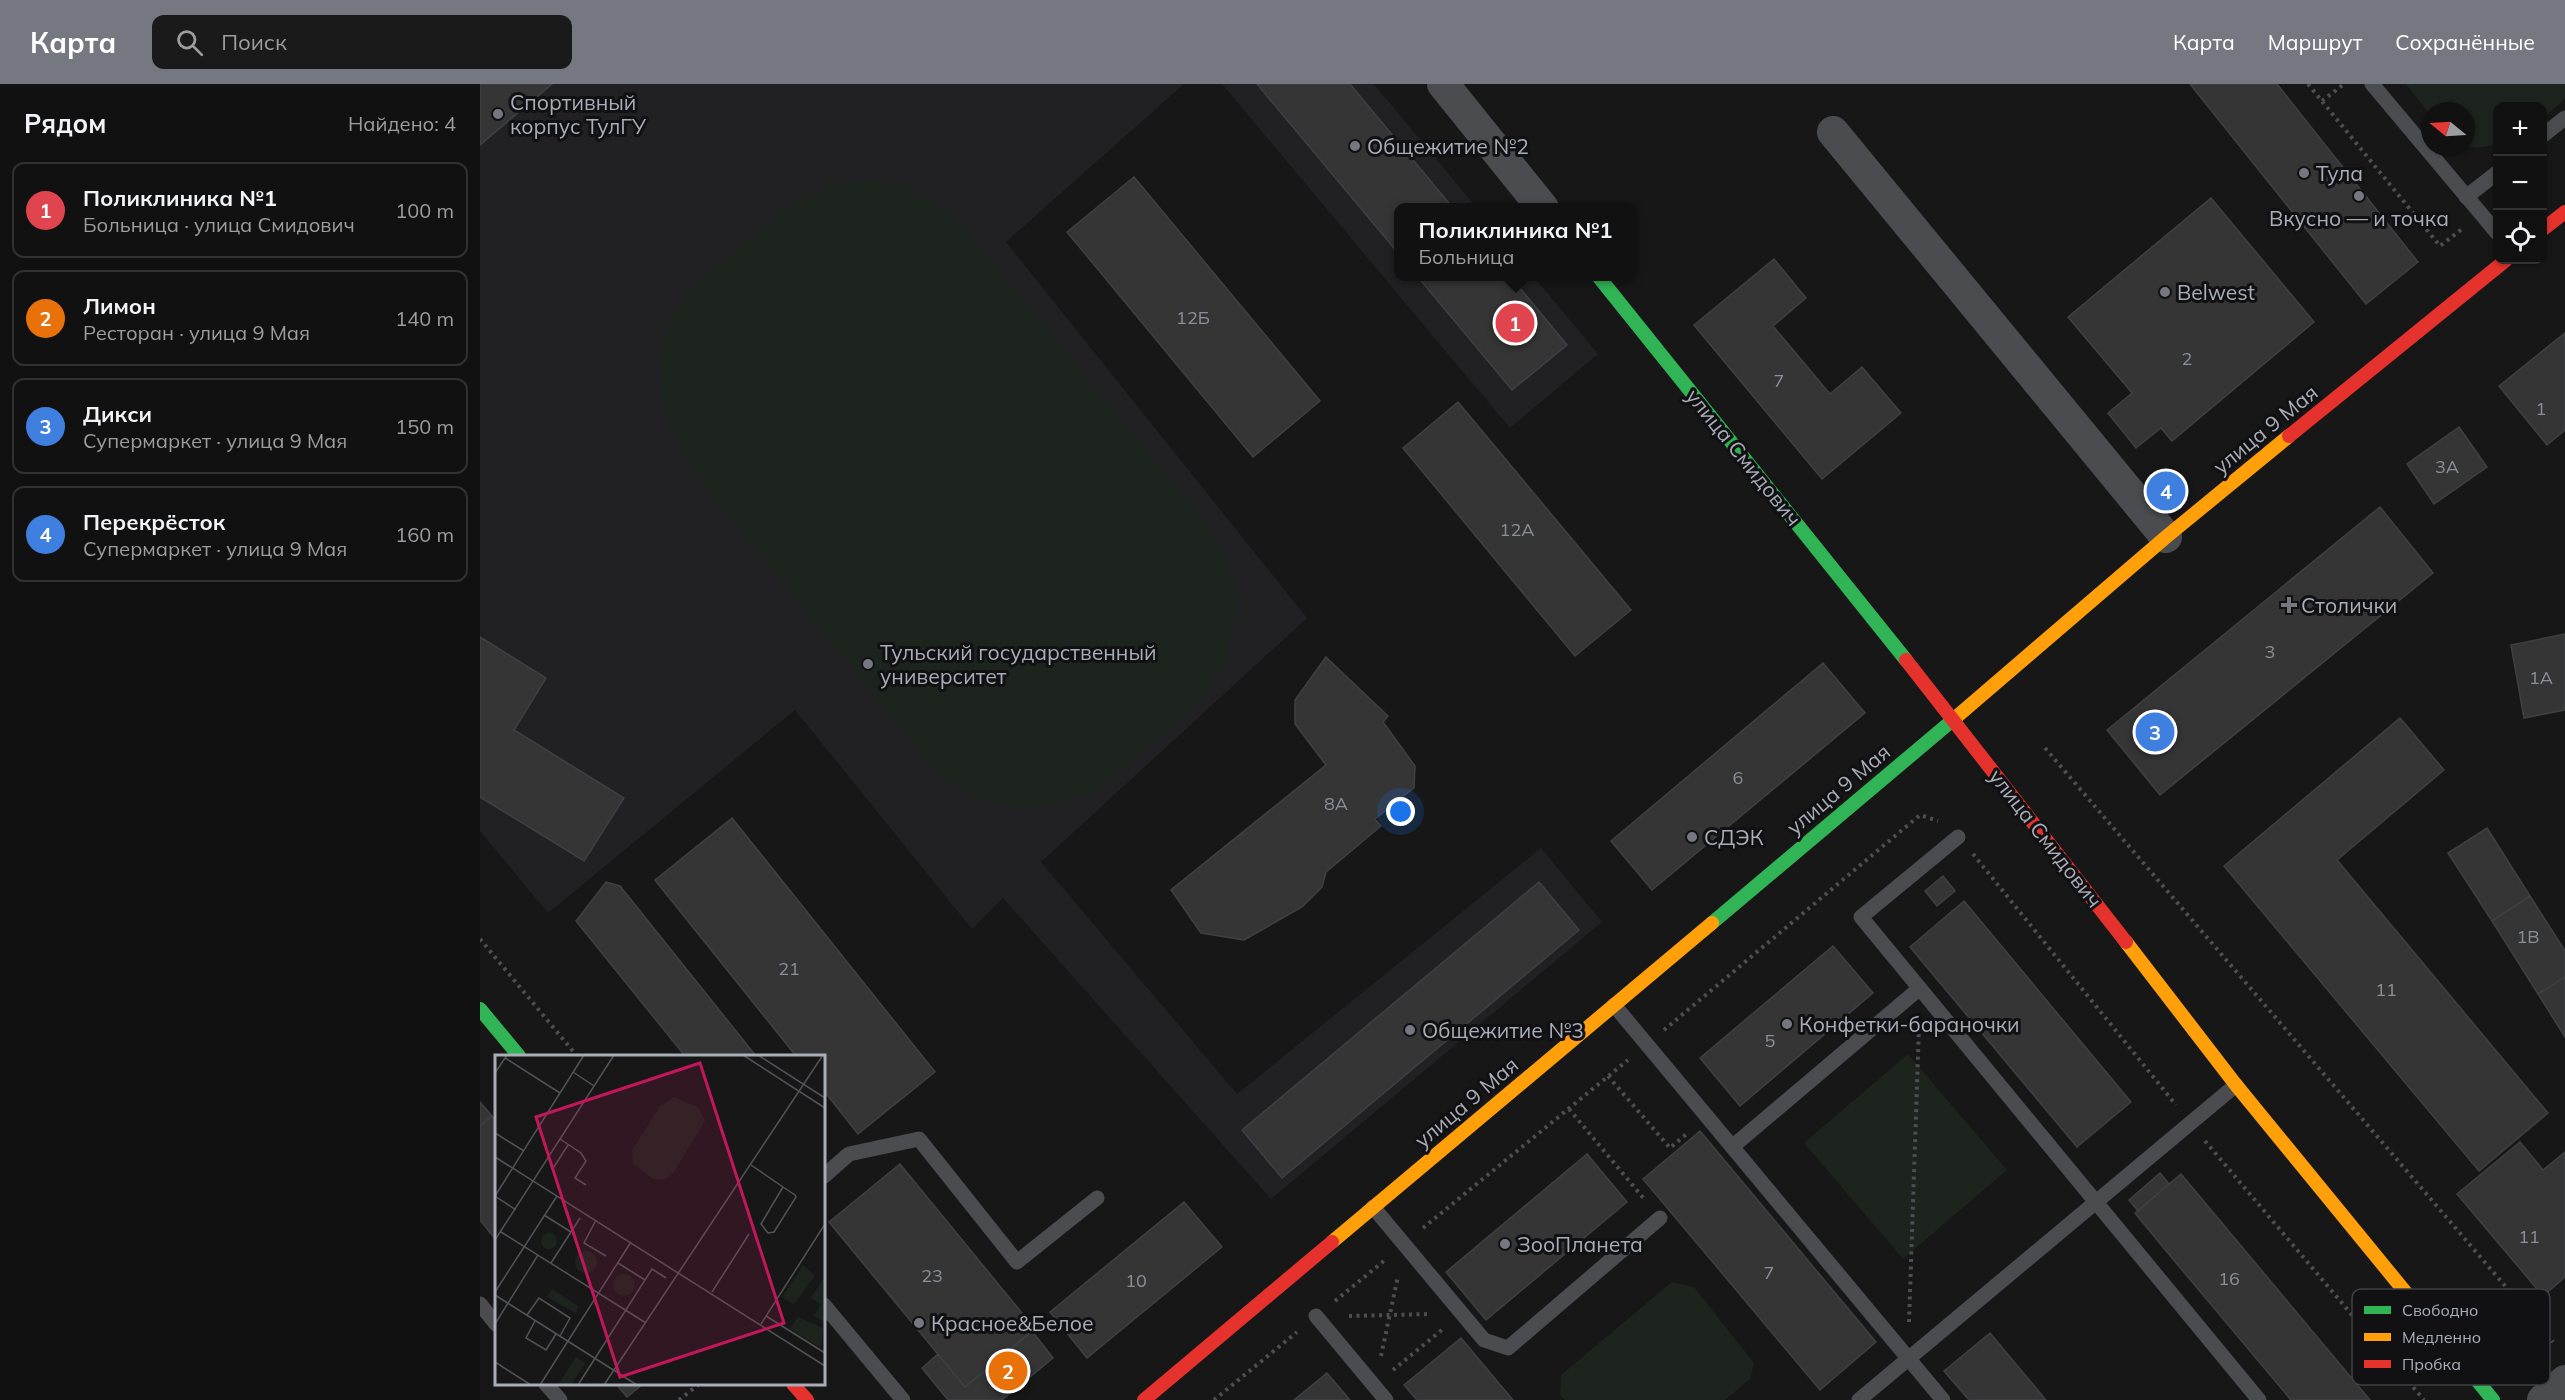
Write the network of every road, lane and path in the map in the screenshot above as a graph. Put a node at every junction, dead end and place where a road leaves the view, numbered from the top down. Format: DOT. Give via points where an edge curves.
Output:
graph roads {
  1 [pos="1443,84"];
  2 [pos="2308,84"];
  3 [pos="2344,84"];
  4 [pos="2372,84"];
  5 [pos="2322,101"];
  6 [pos="2565,118"];
  7 [pos="1833,132"];
  8 [pos="2547,132"];
  9 [pos="2493,176"];
  10 [pos="2466,197"];
  11 [pos="1540,203"];
  12 [pos="2565,212"];
  13 [pos="2481,214"];
  14 [pos="2547,226"];
  15 [pos="2493,228"];
  16 [pos="2501,264"];
  17 [pos="1602,281"];
  18 [pos="2166,537"];
  19 [pos="1954,719"];
  20 [pos="2045,748"];
  21 [pos="1947,824"];
  22 [pos="1958,837"];
  23 [pos="480,939"];
  24 [pos="1920,988"];
  25 [pos="1614,1005"];
  26 [pos="480,1009"];
  27 [pos="1647,1044"];
  28 [pos="518,1055"];
  29 [pos="576,1055"];
  30 [pos="1608,1076"];
  31 [pos="2236,1085"];
  32 [pos="1569,1108"];
  33 [pos="1707,1117"];
  34 [pos="1732,1147"];
  35 [pos="825,1175"];
  36 [pos="1097,1198"];
  37 [pos="2096,1202"];
  38 [pos="1373,1207"];
  39 [pos="1660,1218"];
  40 [pos="1404,1244"];
  41 [pos="2402,1289"];
  42 [pos="2508,1289"];
  43 [pos="480,1304"];
  44 [pos="825,1306"];
  45 [pos="1462,1313"];
  46 [pos="1389,1315"];
  47 [pos="1316,1316"];
  48 [pos="495,1323"];
  49 [pos="2550,1338"];
  50 [pos="2553,1342"];
  51 [pos="1908,1358"];
  52 [pos="2565,1382"];
  53 [pos="548,1385"];
  54 [pos="697,1385"];
  55 [pos="795,1385"];
  56 [pos="2481,1385"];
  57 [pos="1374,1386"];
  58 [pos="560,1400"];
  59 [pos="679,1400"];
  60 [pos="807,1400"];
  61 [pos="903,1400"];
  62 [pos="1144,1400"];
  63 [pos="1214,1400"];
  64 [pos="1386,1400"];
  65 [pos="1858,1400"];
  66 [pos="1943,1400"];
  67 [pos="2259,1400"];
  68 [pos="2493,1400"];
  69 [pos="2543,1400"];
  1 -- 11 [label="street"];
  2 -- 5 [label="path"];
  3 -- 5 [label="path"];
  4 -- 10 [label="lane"];
  5 -- 13 [label="path" via="2440,246"];
  6 -- 8 [label="lane"];
  7 -- 18 [label="street"];
  9 -- 10 [label="lane"];
  10 -- 13 [label="lane"];
  12 -- 14 [label="main road"];
  13 -- 15 [label="lane"];
  16 -- 18 [label="main road, улица 9 Мая"];
  17 -- 19 [label="main road, улица Смидович"];
  18 -- 19 [label="main road, улица 9 Мая"];
  19 -- 25 [label="main road, улица 9 Мая"];
  19 -- 31 [label="main road, улица Смидович"];
  20 -- 42 [label="path"];
  21 -- 27 [label="path" via="1920,815"];
  22 -- 24 [label="lane" via="1861,916"];
  23 -- 29 [label="path"];
  24 -- 34 [label="lane"];
  24 -- 37 [label="lane"];
  24 -- 51 [label="path"];
  25 -- 27 [label="lane"];
  25 -- 38 [label="main road, улица 9 Мая"];
  26 -- 28 [label="main road"];
  27 -- 30 [label="path"];
  27 -- 33 [label="lane"];
  30 -- 32 [label="path"];
  30 -- 33 [label="path" via="1670,1148"];
  31 -- 37 [label="lane"];
  31 -- 41 [label="main road, улица Смидович"];
  32 -- 39 [label="path"];
  32 -- 40 [label="path"];
  33 -- 34 [label="lane"];
  34 -- 51 [label="lane"];
  35 -- 36 [label="lane" via="849,1154 919,1139 1017,1263"];
  37 -- 51 [label="lane"];
  37 -- 67 [label="lane"];
  38 -- 40 [label="lane"];
  38 -- 62 [label="main road, улица 9 Мая"];
  39 -- 45 [label="lane" via="1508,1348 1484,1340"];
  40 -- 45 [label="lane"];
  40 -- 46 [label="path"];
  40 -- 47 [label="path"];
  43 -- 48 [label="lane"];
  44 -- 61 [label="lane"];
  45 -- 46 [label="path"];
  45 -- 57 [label="path"];
  46 -- 47 [label="path"];
  46 -- 57 [label="path"];
  47 -- 57 [label="lane"];
  47 -- 63 [label="path"];
  49 -- 50 [label="path"];
  51 -- 65 [label="lane"];
  51 -- 66 [label="lane"];
  52 -- 69 [label="street"];
  53 -- 58 [label="lane"];
  54 -- 59 [label="path"];
  55 -- 60 [label="main road"];
  56 -- 68 [label="main road, улица Смидович"];
  57 -- 64 [label="lane"];
}
